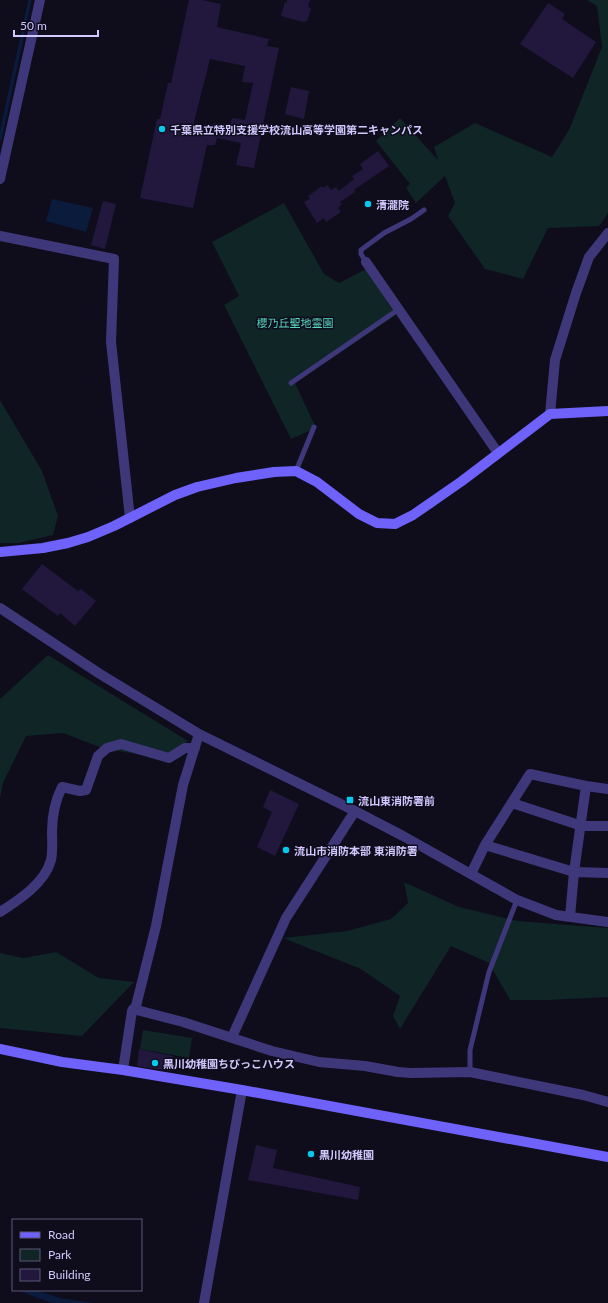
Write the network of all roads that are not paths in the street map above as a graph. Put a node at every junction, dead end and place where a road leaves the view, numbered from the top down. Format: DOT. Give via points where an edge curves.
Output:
graph roads {
  1 [pos="40,0"];
  2 [pos="0,179"];
  3 [pos="424,210"];
  4 [pos="608,233"];
  5 [pos="0,236"];
  6 [pos="366,262"];
  7 [pos="399,309"];
  8 [pos="291,382"];
  9 [pos="608,411"];
  10 [pos="550,414"];
  11 [pos="314,428"];
  12 [pos="498,453"];
  13 [pos="296,471"];
  14 [pos="130,518"];
  15 [pos="0,552"];
  16 [pos="0,608"];
  17 [pos="199,734"];
  18 [pos="195,748"];
  19 [pos="586,786"];
  20 [pos="608,790"];
  21 [pos="512,803"];
  22 [pos="355,811"];
  23 [pos="582,826"];
  24 [pos="608,826"];
  25 [pos="485,845"];
  26 [pos="574,872"];
  27 [pos="608,872"];
  28 [pos="471,874"];
  29 [pos="517,900"];
  30 [pos="0,912"];
  31 [pos="570,917"];
  32 [pos="608,922"];
  33 [pos="135,1010"];
  34 [pos="232,1037"];
  35 [pos="0,1049"];
  36 [pos="123,1070"];
  37 [pos="470,1072"];
  38 [pos="242,1090"];
  39 [pos="608,1102"];
  40 [pos="608,1157"];
  41 [pos="205,1299"];
  1 -- 2 [label="street"];
  3 -- 6 [label="lane" via="384,233 361,250"];
  4 -- 10 [label="street" via="589,257 576,293 555,360"];
  5 -- 14 [label="street" via="114,259 111,342"];
  6 -- 7 [label="street"];
  7 -- 8 [label="lane"];
  7 -- 12 [label="street"];
  9 -- 10 [label="street"];
  10 -- 12 [label="street"];
  11 -- 13 [label="lane"];
  12 -- 13 [label="street" via="413,515 395,524 377,524 359,514 317,482"];
  13 -- 14 [label="street" via="236,478 197,487"];
  14 -- 15 [label="street" via="68,543"];
  16 -- 17 [label="street" via="100,674"];
  17 -- 18 [label="street"];
  17 -- 22 [label="street"];
  18 -- 30 [label="street" via="185,748 169,758 121,744 103,750 98,756 86,790 62,787 58,795 53,814 51,860 44,874 22,897"];
  18 -- 33 [label="street" via="183,785 156,926"];
  19 -- 20 [label="street"];
  19 -- 21 [label="street" via="530,774"];
  19 -- 23 [label="street"];
  21 -- 23 [label="street"];
  21 -- 25 [label="street"];
  22 -- 28 [label="street"];
  22 -- 34 [label="street" via="286,918"];
  23 -- 24 [label="street"];
  23 -- 26 [label="street"];
  25 -- 26 [label="street"];
  25 -- 28 [label="street"];
  26 -- 27 [label="street"];
  26 -- 31 [label="street"];
  28 -- 29 [label="street"];
  29 -- 31 [label="street" via="556,915"];
  29 -- 37 [label="lane" via="489,972 470,1050"];
  31 -- 32 [label="street"];
  33 -- 34 [label="street"];
  33 -- 36 [label="street" via="132,1011"];
  34 -- 37 [label="street" via="272,1051 319,1062 398,1072"];
  35 -- 36 [label="street" via="62,1062"];
  36 -- 38 [label="street"];
  37 -- 39 [label="street"];
  38 -- 40 [label="street"];
  38 -- 41 [label="street"];
}
